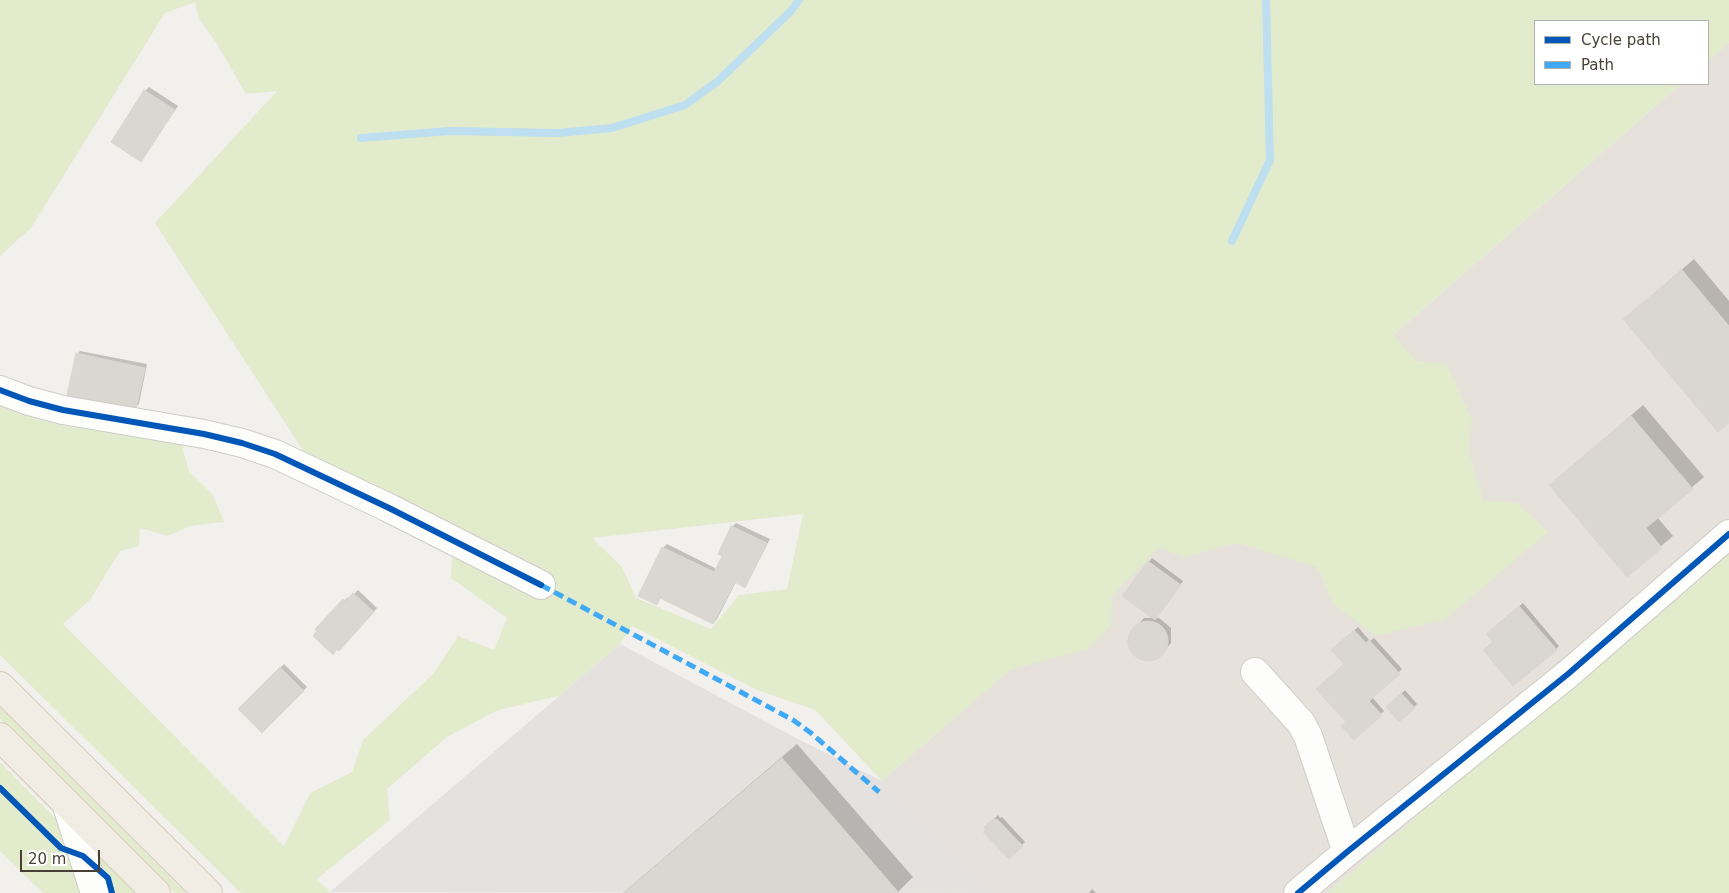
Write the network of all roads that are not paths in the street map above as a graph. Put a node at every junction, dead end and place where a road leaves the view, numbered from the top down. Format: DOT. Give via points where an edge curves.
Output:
graph roads {
  1 [pos="0,390"];
  2 [pos="1729,534"];
  3 [pos="541,586"];
  4 [pos="1255,672"];
  5 [pos="0,686"];
  6 [pos="0,737"];
  7 [pos="66,803"];
  8 [pos="1347,852"];
  9 [pos="95,893"];
  10 [pos="156,893"];
  11 [pos="208,893"];
  12 [pos="1298,893"];
  1 -- 3 [label="street" via="64,410 204,434 276,454"];
  2 -- 8 [label="street" via="1568,674"];
  4 -- 8 [label="street" via="1301,723 1308,736"];
  5 -- 11 [label="main road"];
  6 -- 7 [label="main road"];
  7 -- 9 [label="street"];
  7 -- 10 [label="main road"];
  8 -- 12 [label="street"];
}
